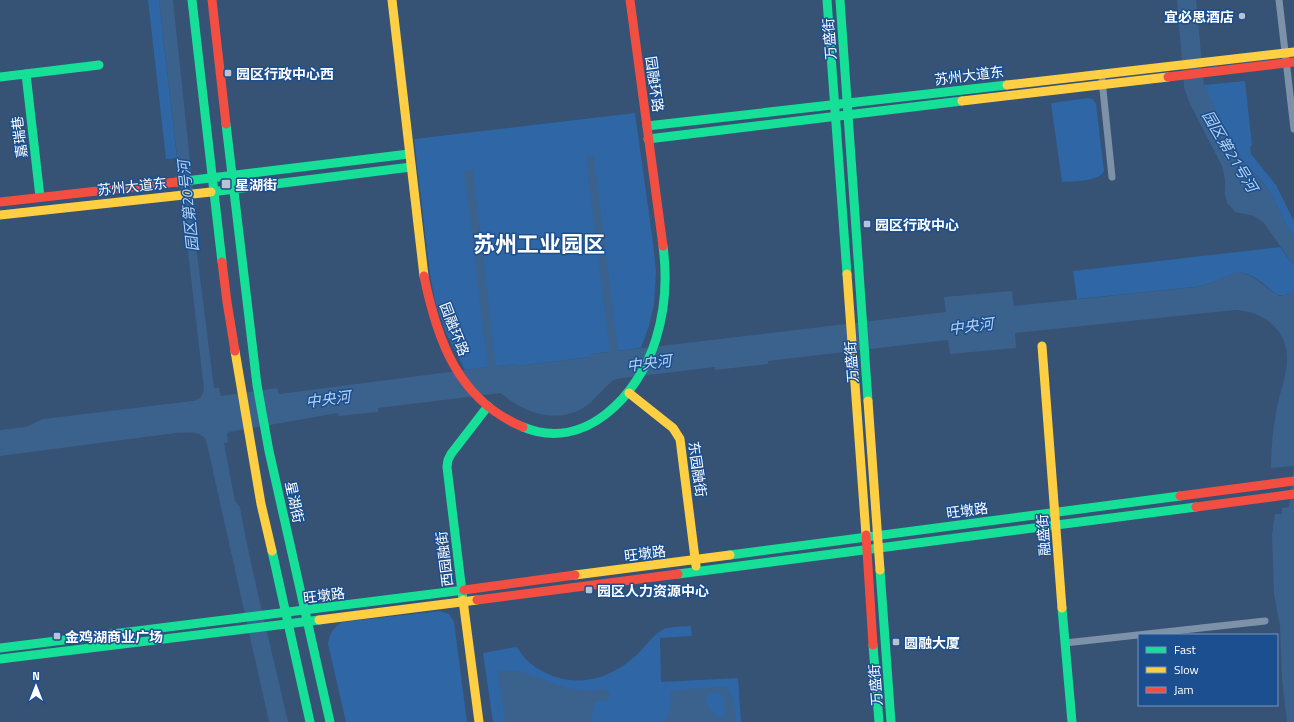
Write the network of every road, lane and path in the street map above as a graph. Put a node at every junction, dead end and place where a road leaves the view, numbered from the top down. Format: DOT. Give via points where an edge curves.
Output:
graph roads {
  1 [pos="192,0"];
  2 [pos="212,0"];
  3 [pos="392,0"];
  4 [pos="630,0"];
  5 [pos="828,0"];
  6 [pos="840,0"];
  7 [pos="1279,0"];
  8 [pos="1289,52"];
  9 [pos="1290,63"];
  10 [pos="99,65"];
  11 [pos="26,74"];
  12 [pos="1101,74"];
  13 [pos="0,77"];
  14 [pos="1103,84"];
  15 [pos="847,104"];
  16 [pos="835,105"];
  17 [pos="848,114"];
  18 [pos="835,116"];
  19 [pos="647,126"];
  20 [pos="1294,129"];
  21 [pos="648,139"];
  22 [pos="409,154"];
  23 [pos="411,167"];
  24 [pos="232,176"];
  25 [pos="1112,177"];
  26 [pos="213,178"];
  27 [pos="234,189"];
  28 [pos="214,191"];
  29 [pos="40,197"];
  30 [pos="0,202"];
  31 [pos="0,216"];
  32 [pos="1042,346"];
  33 [pos="631,390"];
  34 [pos="488,406"];
  35 [pos="1290,481"];
  36 [pos="1290,495"];
  37 [pos="1055,513"];
  38 [pos="1056,526"];
  39 [pos="878,536"];
  40 [pos="865,538"];
  41 [pos="879,549"];
  42 [pos="866,550"];
  43 [pos="696,561"];
  44 [pos="697,571"];
  45 [pos="461,591"];
  46 [pos="463,603"];
  47 [pos="304,611"];
  48 [pos="285,614"];
  49 [pos="1266,621"];
  50 [pos="307,622"];
  51 [pos="287,624"];
  52 [pos="1147,634"];
  53 [pos="1138,635"];
  54 [pos="1065,643"];
  55 [pos="0,648"];
  56 [pos="0,659"];
  57 [pos="310,722"];
  58 [pos="330,722"];
  59 [pos="479,722"];
  60 [pos="879,722"];
  61 [pos="891,722"];
  62 [pos="1072,722"];
  1 -- 26 [label="main road"];
  2 -- 24 [label="main road, 星湖街"];
  3 -- 22 [label="main road, 园融环路"];
  4 -- 19 [label="main road, 园融环路"];
  5 -- 16 [label="main road, 万盛街"];
  6 -- 15 [label="main road, 万盛街"];
  7 -- 8 [label="street"];
  8 -- 9 [label="street"];
  8 -- 12 [label="main road, 苏州大道东"];
  9 -- 14 [label="main road, 苏州大道东"];
  9 -- 20 [label="street"];
  10 -- 11 [label="main road"];
  11 -- 13 [label="main road"];
  11 -- 29 [label="main road, 嘉瑞巷"];
  12 -- 14 [label="street"];
  12 -- 15 [label="main road, 苏州大道东"];
  14 -- 17 [label="main road, 苏州大道东"];
  14 -- 25 [label="street"];
  15 -- 16 [label="main road, 苏州大道东"];
  15 -- 17 [label="main road, 万盛街"];
  16 -- 18 [label="main road, 万盛街"];
  16 -- 19 [label="main road, 苏州大道东"];
  17 -- 18 [label="main road, 苏州大道东"];
  17 -- 39 [label="main road, 万盛街"];
  18 -- 21 [label="main road, 苏州大道东"];
  18 -- 40 [label="main road, 万盛街"];
  19 -- 21 [label="main road, 园融环路"];
  21 -- 33 [label="main road, 园融环路" via="664,253 662,315 655,341"];
  22 -- 23 [label="main road, 园融环路"];
  22 -- 24 [label="main road, 苏州大道东"];
  23 -- 27 [label="main road, 苏州大道东"];
  23 -- 34 [label="main road, 园融环路" via="427,290 436,326 454,366"];
  24 -- 26 [label="main road, 苏州大道东"];
  24 -- 27 [label="main road, 星湖街"];
  26 -- 28 [label="main road"];
  26 -- 29 [label="main road, 苏州大道东"];
  27 -- 28 [label="main road, 苏州大道东"];
  27 -- 47 [label="main road, 星湖街" via="257,385"];
  28 -- 31 [label="main road, 苏州大道东"];
  28 -- 48 [label="main road" via="227,302 261,504"];
  29 -- 30 [label="main road, 苏州大道东"];
  32 -- 37 [label="main road, 融盛街"];
  33 -- 34 [label="main road, 园融环路" via="596,423 579,431 562,434 544,434 527,429"];
  33 -- 43 [label="main road, 东园融街" via="673,428 680,439"];
  34 -- 45 [label="main road, 西园融街" via="448,460"];
  35 -- 37 [label="main road, 旺墩路"];
  36 -- 38 [label="main road, 旺墩路"];
  37 -- 38 [label="main road, 融盛街"];
  37 -- 39 [label="main road, 旺墩路"];
  38 -- 41 [label="main road, 旺墩路"];
  38 -- 54 [label="main road, 融盛街"];
  39 -- 40 [label="main road, 旺墩路"];
  39 -- 41 [label="main road, 万盛街"];
  40 -- 42 [label="main road, 万盛街"];
  40 -- 43 [label="main road, 旺墩路"];
  41 -- 42 [label="main road, 旺墩路"];
  41 -- 61 [label="main road, 万盛街"];
  42 -- 44 [label="main road, 旺墩路"];
  42 -- 60 [label="main road, 万盛街"];
  43 -- 44 [label="main road, 东园融街"];
  43 -- 45 [label="main road, 旺墩路"];
  44 -- 46 [label="main road, 旺墩路"];
  45 -- 46 [label="main road, 西园融街"];
  45 -- 47 [label="main road, 旺墩路"];
  46 -- 50 [label="main road, 旺墩路"];
  46 -- 59 [label="main road, 西园融街"];
  47 -- 48 [label="main road, 旺墩路"];
  47 -- 50 [label="main road, 星湖街"];
  48 -- 51 [label="main road"];
  48 -- 55 [label="main road, 旺墩路"];
  49 -- 52 [label="street"];
  50 -- 51 [label="main road, 旺墩路"];
  50 -- 58 [label="main road, 星湖街"];
  51 -- 56 [label="main road, 旺墩路"];
  51 -- 57 [label="main road"];
  53 -- 54 [label="street"];
  54 -- 62 [label="main road, 融盛街"];
}
